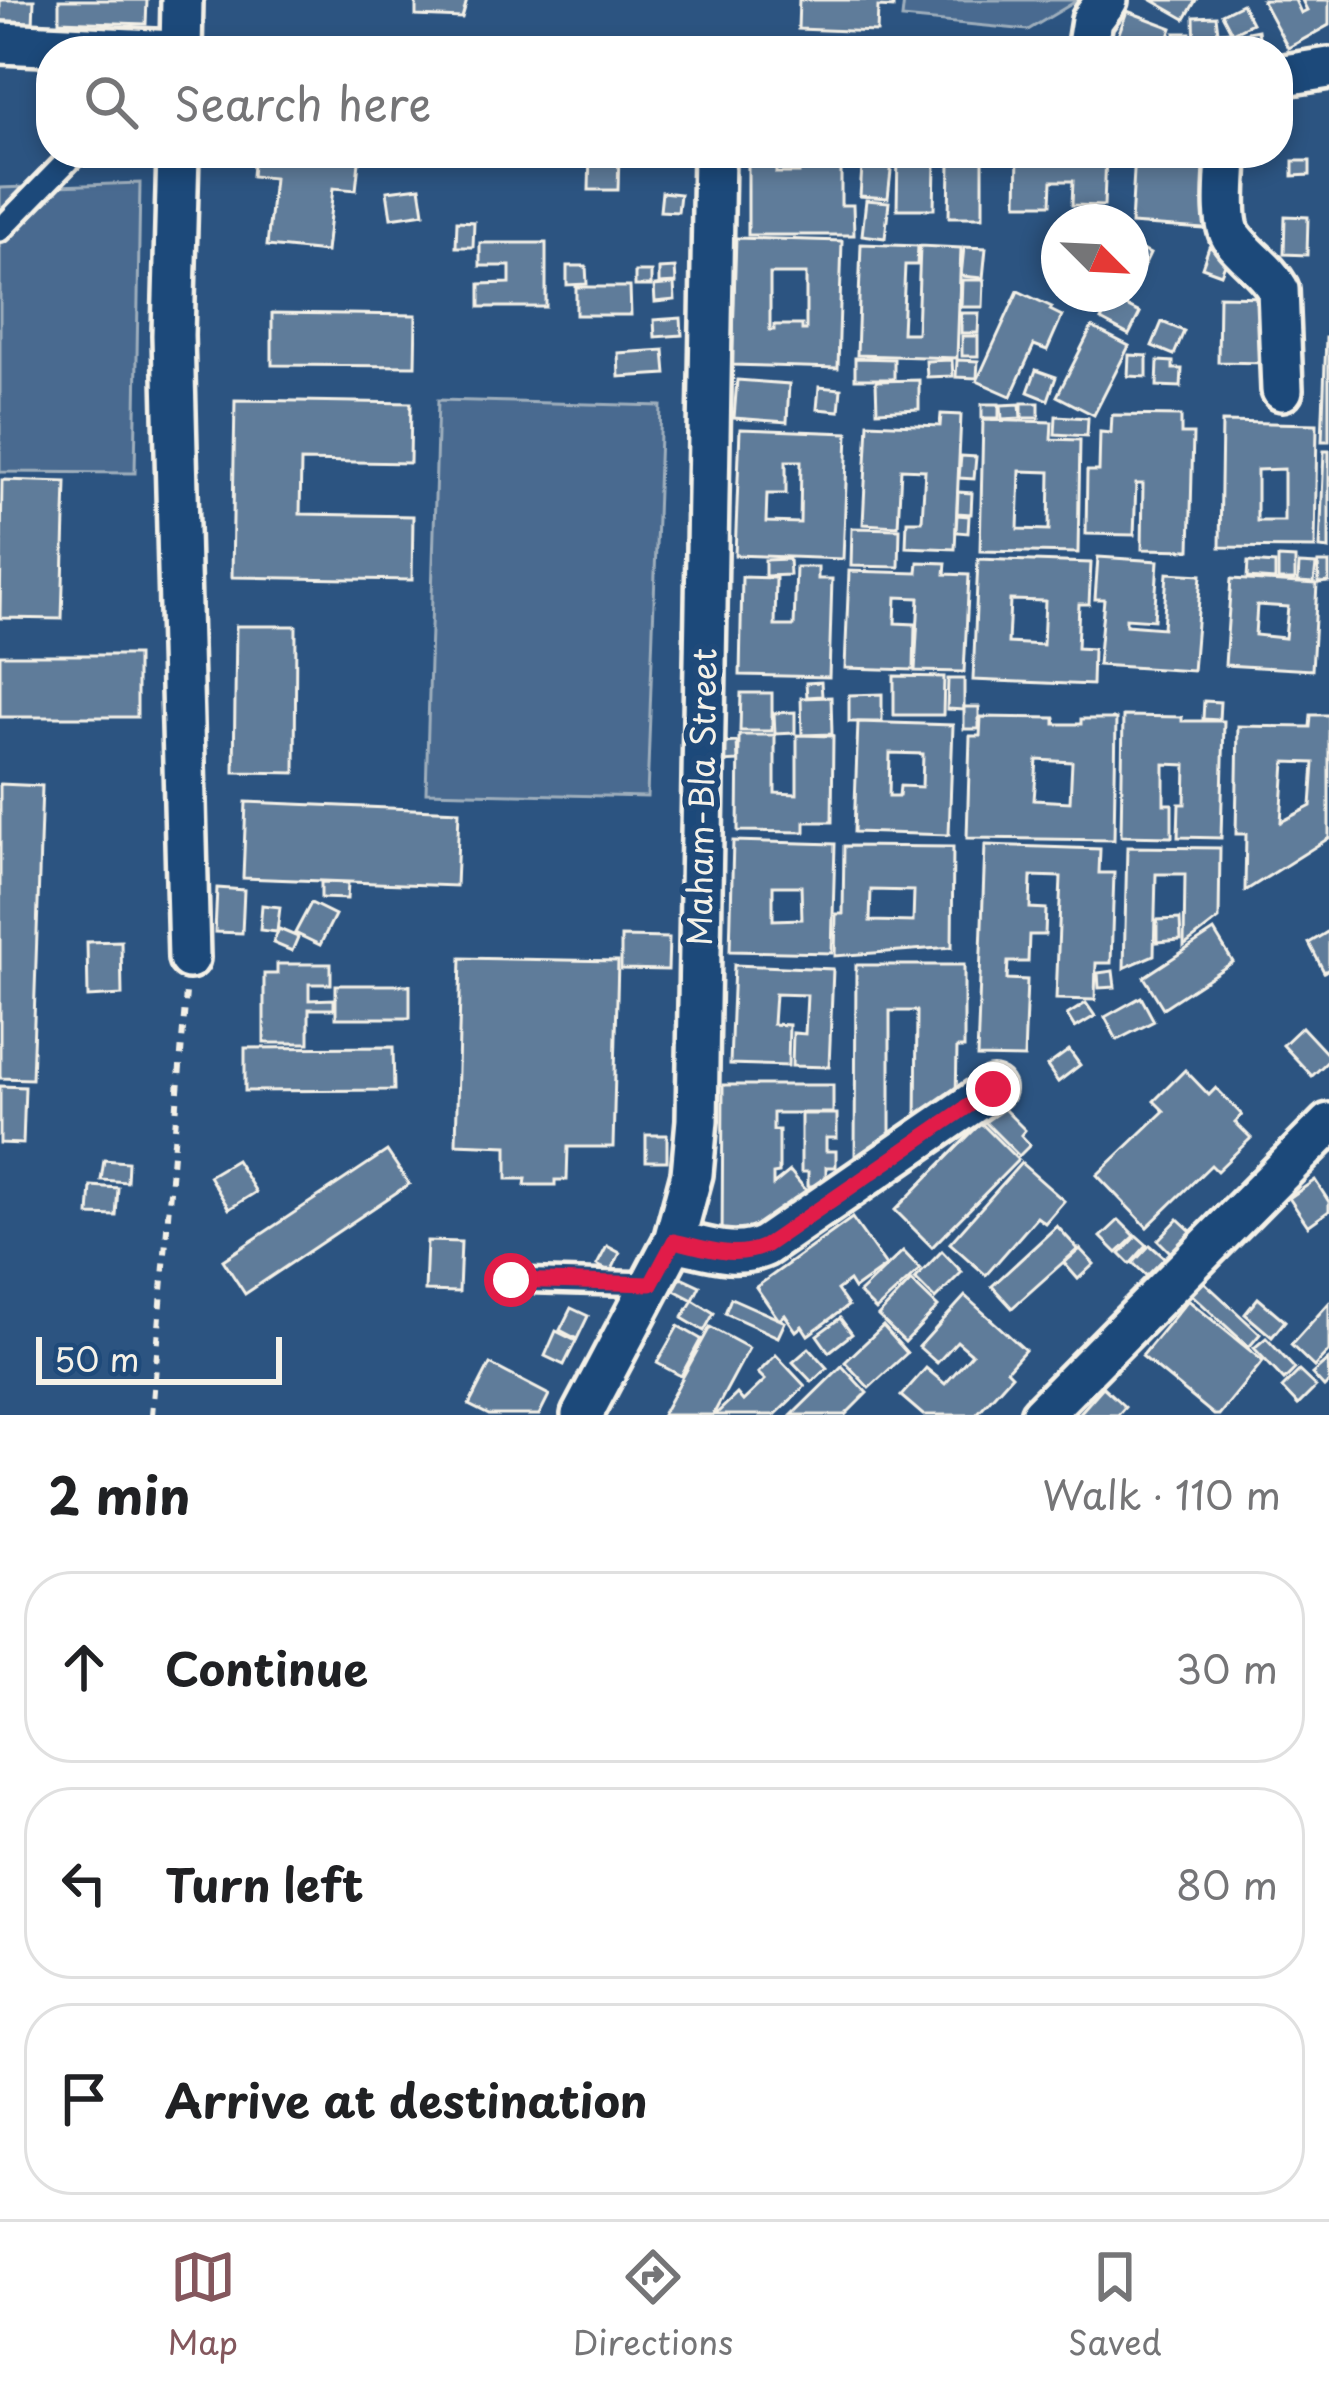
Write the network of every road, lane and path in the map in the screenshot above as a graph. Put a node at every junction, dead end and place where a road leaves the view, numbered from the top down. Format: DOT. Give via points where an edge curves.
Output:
graph roads {
  1 [pos="182,0"];
  2 [pos="1107,0"];
  3 [pos="180,36"];
  4 [pos="1090,36"];
  5 [pos="0,43"];
  6 [pos="36,45"];
  7 [pos="1329,68"];
  8 [pos="1293,74"];
  9 [pos="60,168"];
  10 [pos="178,168"];
  11 [pos="714,168"];
  12 [pos="1227,168"];
  13 [pos="0,230"];
  14 [pos="1282,390"];
  15 [pos="189,958"];
  16 [pos="993,1089"];
  17 [pos="1329,1124"];
  18 [pos="674,1241"];
  19 [pos="511,1280"];
  20 [pos="651,1284"];
  21 [pos="152,1415"];
  22 [pos="582,1415"];
  23 [pos="1042,1415"];
  1 -- 3 [label="street"];
  2 -- 4 [label="street"];
  5 -- 6 [label="street"];
  7 -- 8 [label="street"];
  9 -- 13 [label="lane"];
  10 -- 15 [label="street" via="172,335"];
  11 -- 18 [label="street, Maham-Bla Street" via="697,1120"];
  12 -- 14 [label="street" via="1226,227 1278,290"];
  15 -- 21 [label="path"];
  16 -- 18 [label="street" via="765,1246 734,1254"];
  17 -- 23 [label="street"];
  18 -- 20 [label="street, Maham-Bla Street"];
  19 -- 20 [label="lane"];
  20 -- 22 [label="street, Maham-Bla Street"];
}
